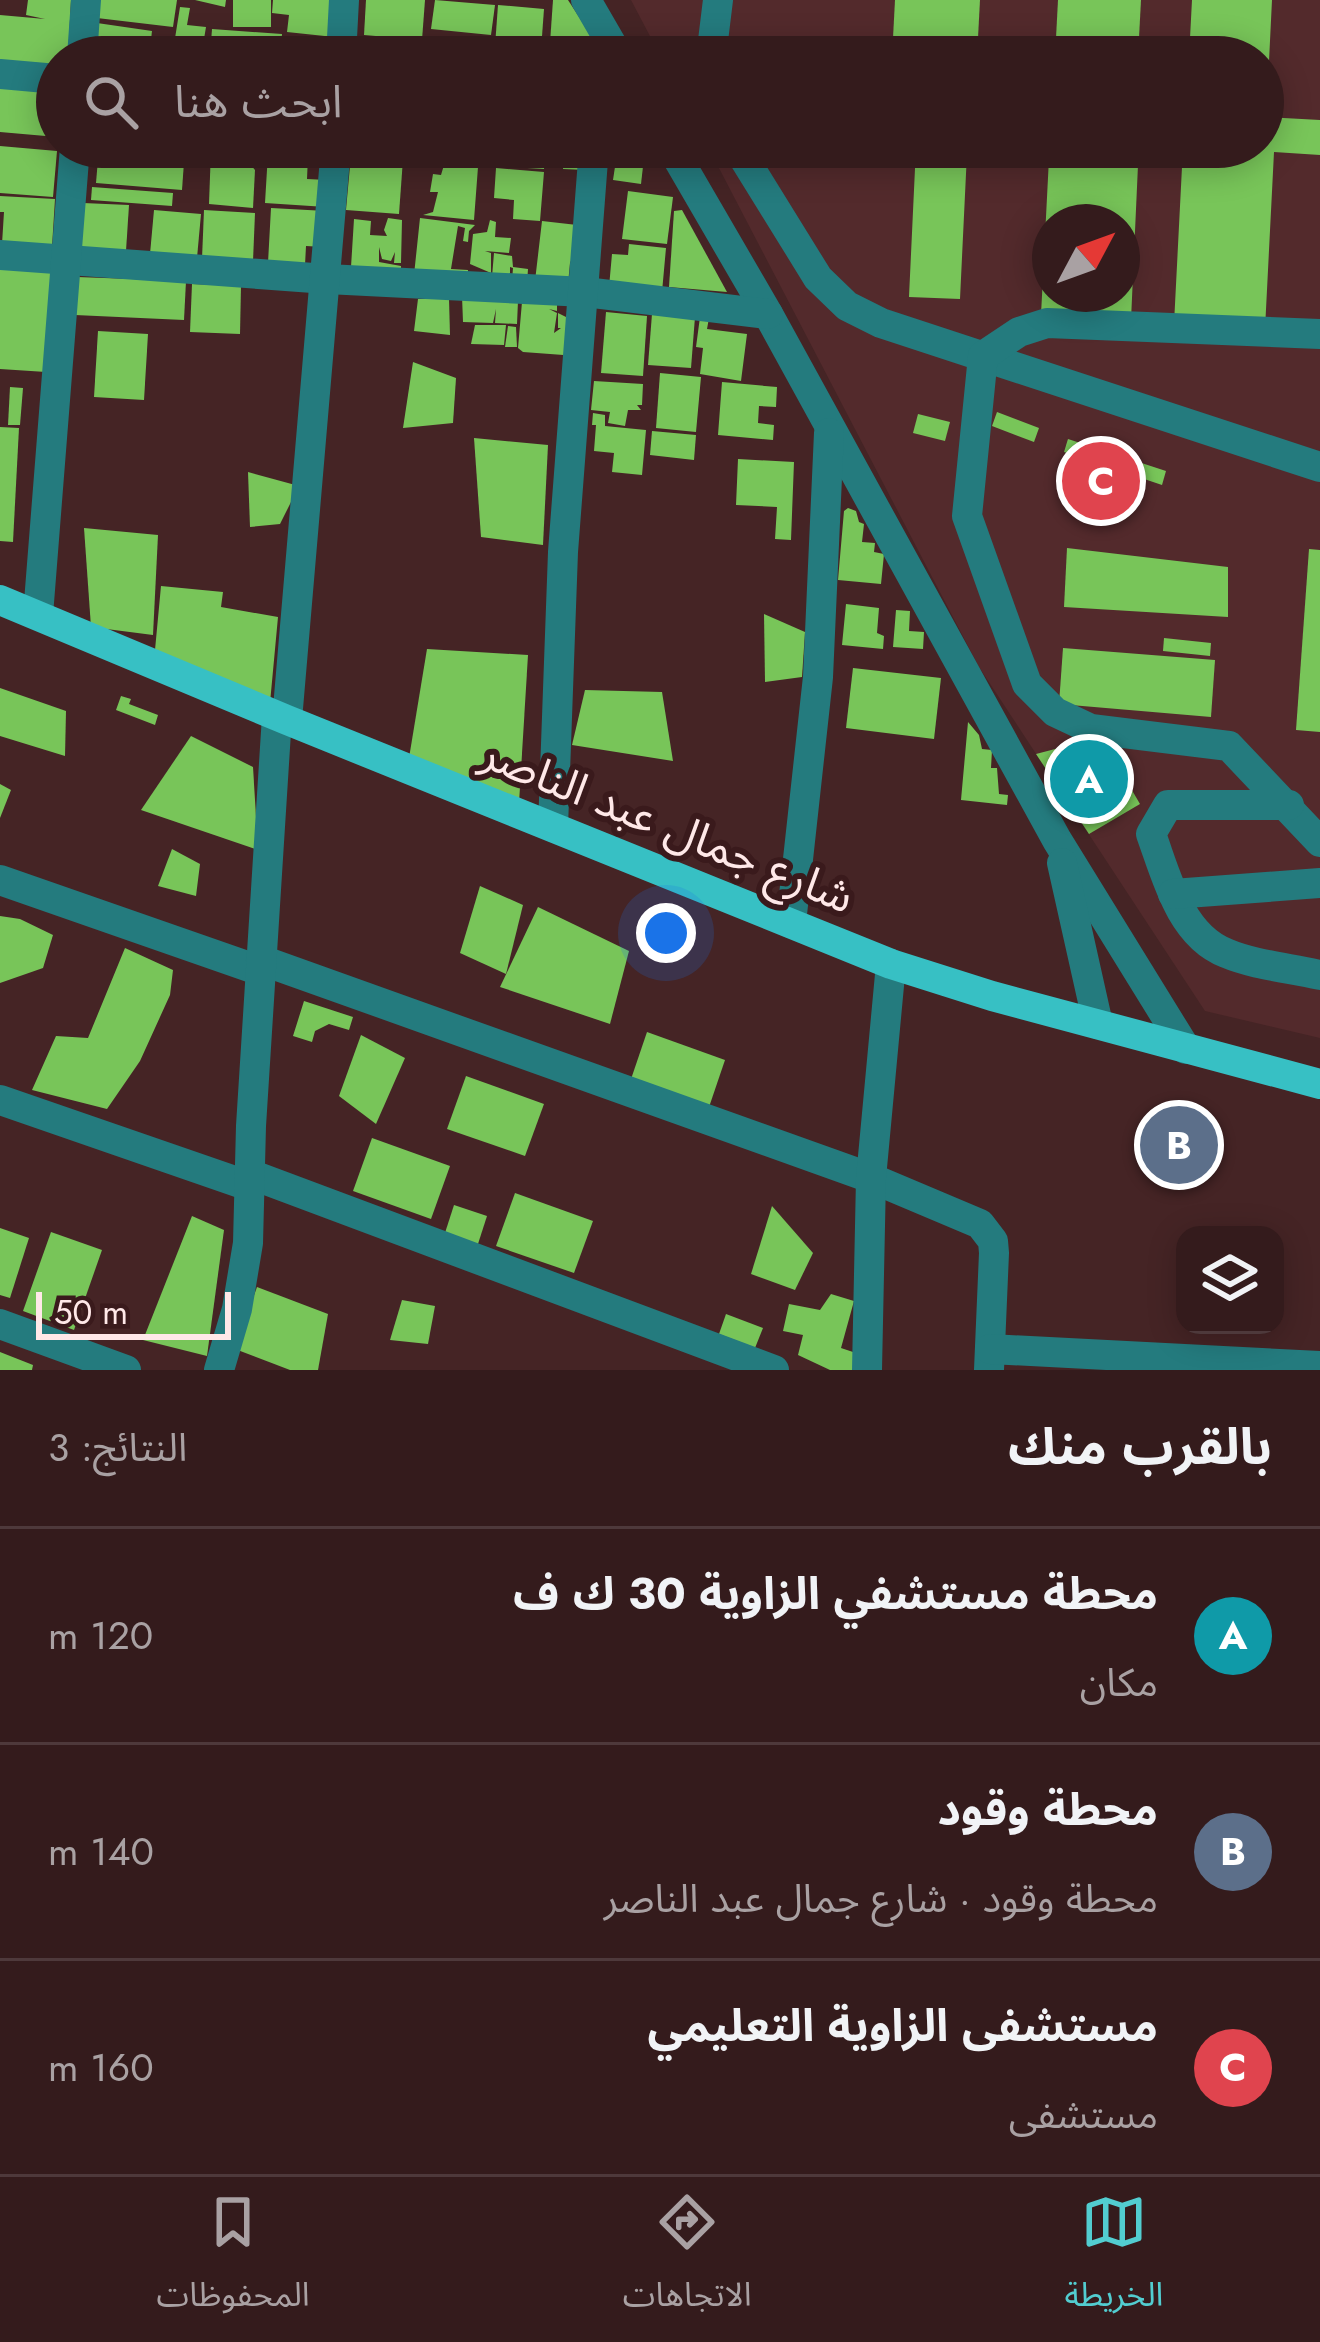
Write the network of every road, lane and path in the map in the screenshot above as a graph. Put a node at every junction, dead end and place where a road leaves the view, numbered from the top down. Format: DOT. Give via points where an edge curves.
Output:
graph roads {
  1 [pos="86,0"];
  2 [pos="344,0"];
  3 [pos="718,0"];
  4 [pos="83,36"];
  5 [pos="342,36"];
  6 [pos="714,36"];
  7 [pos="0,74"];
  8 [pos="36,77"];
  9 [pos="73,168"];
  10 [pos="335,168"];
  11 [pos="593,168"];
  12 [pos="683,168"];
  13 [pos="750,168"];
  14 [pos="0,255"];
  15 [pos="66,260"];
  16 [pos="327,279"];
  17 [pos="585,292"];
  18 [pos="768,314"];
  19 [pos="1320,334"];
  20 [pos="983,356"];
  21 [pos="829,432"];
  22 [pos="1320,467"];
  23 [pos="0,599"];
  24 [pos="38,615"];
  25 [pos="282,718"];
  26 [pos="1288,805"];
  27 [pos="553,827"];
  28 [pos="1057,840"];
  29 [pos="1320,842"];
  30 [pos="0,880"];
  31 [pos="1320,883"];
  32 [pos="1173,894"];
  33 [pos="791,923"];
  34 [pos="891,964"];
  35 [pos="261,966"];
  36 [pos="1320,975"];
  37 [pos="1098,1024"];
  38 [pos="1186,1049"];
  39 [pos="1320,1084"];
  40 [pos="0,1100"];
  41 [pos="871,1178"];
  42 [pos="249,1180"];
  43 [pos="0,1324"];
  44 [pos="989,1359"];
  45 [pos="1320,1366"];
  46 [pos="126,1370"];
  47 [pos="219,1370"];
  48 [pos="774,1370"];
  49 [pos="867,1370"];
  1 -- 4 [label="street"];
  2 -- 5 [label="street"];
  3 -- 6 [label="street"];
  7 -- 8 [label="street"];
  9 -- 15 [label="street"];
  10 -- 16 [label="street"];
  11 -- 17 [label="street"];
  12 -- 18 [label="street"];
  13 -- 20 [label="street" via="818,278 847,306"];
  14 -- 15 [label="street"];
  15 -- 16 [label="street"];
  15 -- 24 [label="street"];
  16 -- 17 [label="street"];
  16 -- 25 [label="street"];
  17 -- 18 [label="street"];
  17 -- 27 [label="street" via="563,552"];
  18 -- 21 [label="street"];
  19 -- 20 [label="street" via="1047,323"];
  20 -- 22 [label="street"];
  20 -- 26 [label="street" via="967,516 1027,684 1055,712 1091,729 1229,746"];
  21 -- 28 [label="street"];
  21 -- 33 [label="street" via="816,700"];
  23 -- 24 [label="main road, شارع جمال عبد الناصر"];
  24 -- 25 [label="main road, شارع جمال عبد الناصر"];
  25 -- 27 [label="main road, شارع جمال عبد الناصر"];
  25 -- 35 [label="street"];
  26 -- 29 [label="street"];
  26 -- 32 [label="street" via="1168,805 1151,834"];
  27 -- 33 [label="main road, شارع جمال عبد الناصر"];
  28 -- 37 [label="street"];
  28 -- 38 [label="street"];
  30 -- 35 [label="street"];
  31 -- 32 [label="street"];
  32 -- 36 [label="street" via="1195,931 1223,953"];
  33 -- 34 [label="main road, شارع جمال عبد الناصر"];
  34 -- 37 [label="main road, شارع جمال عبد الناصر"];
  34 -- 41 [label="street"];
  35 -- 41 [label="street"];
  35 -- 42 [label="street"];
  37 -- 38 [label="main road, شارع جمال عبد الناصر"];
  38 -- 39 [label="main road, شارع جمال عبد الناصر"];
  40 -- 42 [label="street"];
  41 -- 44 [label="street" via="988,1232"];
  41 -- 49 [label="street"];
  42 -- 47 [label="street" via="245,1265"];
  42 -- 48 [label="street"];
  43 -- 46 [label="street"];
  44 -- 45 [label="street"];
}
